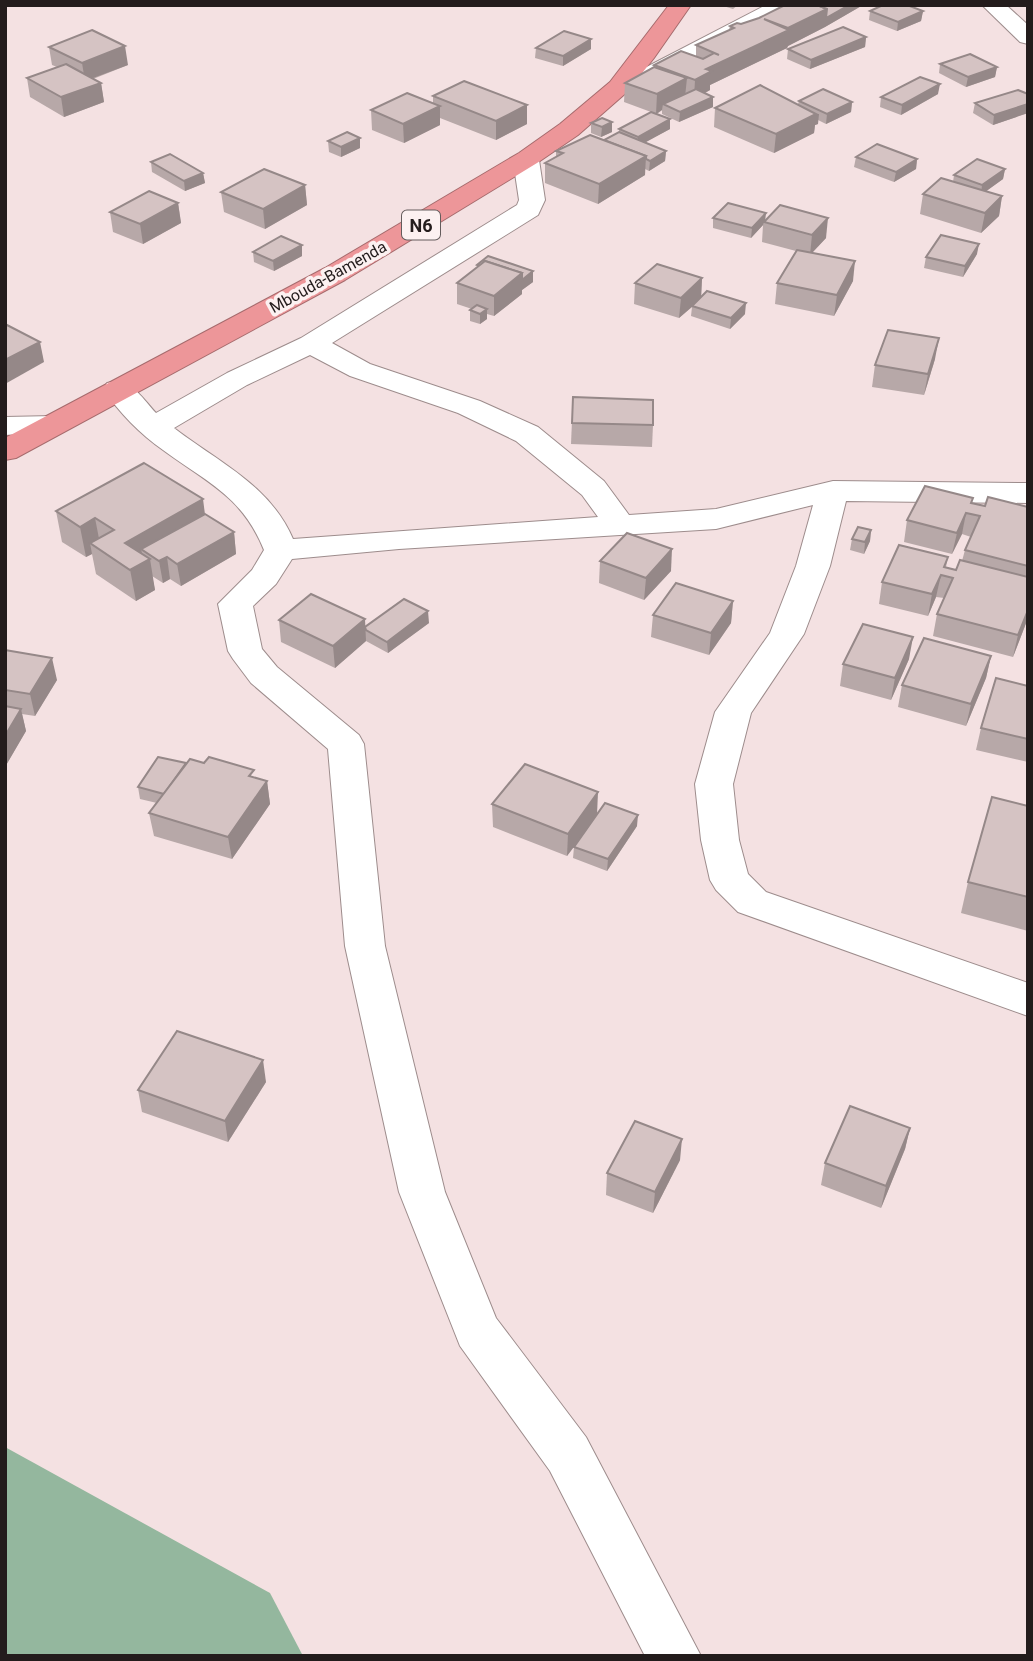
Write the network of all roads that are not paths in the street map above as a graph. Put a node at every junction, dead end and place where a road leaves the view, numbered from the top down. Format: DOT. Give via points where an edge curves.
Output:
graph roads {
  1 [pos="680,5"];
  2 [pos="784,5"];
  3 [pos="993,5"];
  4 [pos="1028,37"];
  5 [pos="611,95"];
  6 [pos="526,160"];
  7 [pos="311,344"];
  8 [pos="118,389"];
  9 [pos="54,425"];
  10 [pos="5,426"];
  11 [pos="154,428"];
  12 [pos="5,451"];
  13 [pos="833,491"];
  14 [pos="1028,493"];
  15 [pos="622,527"];
  16 [pos="281,550"];
  17 [pos="1028,1000"];
  18 [pos="674,1656"];
  1 -- 5 [label="highway, Mbouda-Bamenda / N6"];
  2 -- 5 [label="street"];
  3 -- 4 [label="street"];
  5 -- 6 [label="highway, Mbouda-Bamenda / N6"];
  6 -- 7 [label="street" via="532,200 529,209"];
  6 -- 8 [label="highway, Mbouda-Bamenda / N6" via="387,245"];
  7 -- 11 [label="street" via="237,379"];
  7 -- 15 [label="street" via="360,370 469,407 527,434 593,488"];
  8 -- 9 [label="highway, Mbouda-Bamenda / N6"];
  8 -- 11 [label="street"];
  9 -- 10 [label="street"];
  9 -- 12 [label="highway, Mbouda-Bamenda / N6"];
  11 -- 16 [label="street" via="250,496 276,533"];
  13 -- 14 [label="street"];
  13 -- 15 [label="street" via="716,519"];
  13 -- 17 [label="street" via="813,566 787,634 733,712 714,784 730,880 752,902"];
  15 -- 16 [label="street"];
  16 -- 18 [label="street" via="264,577 235,604 243,641 264,675 346,744 365,946 422,1192 477,1331 568,1454"];
}
